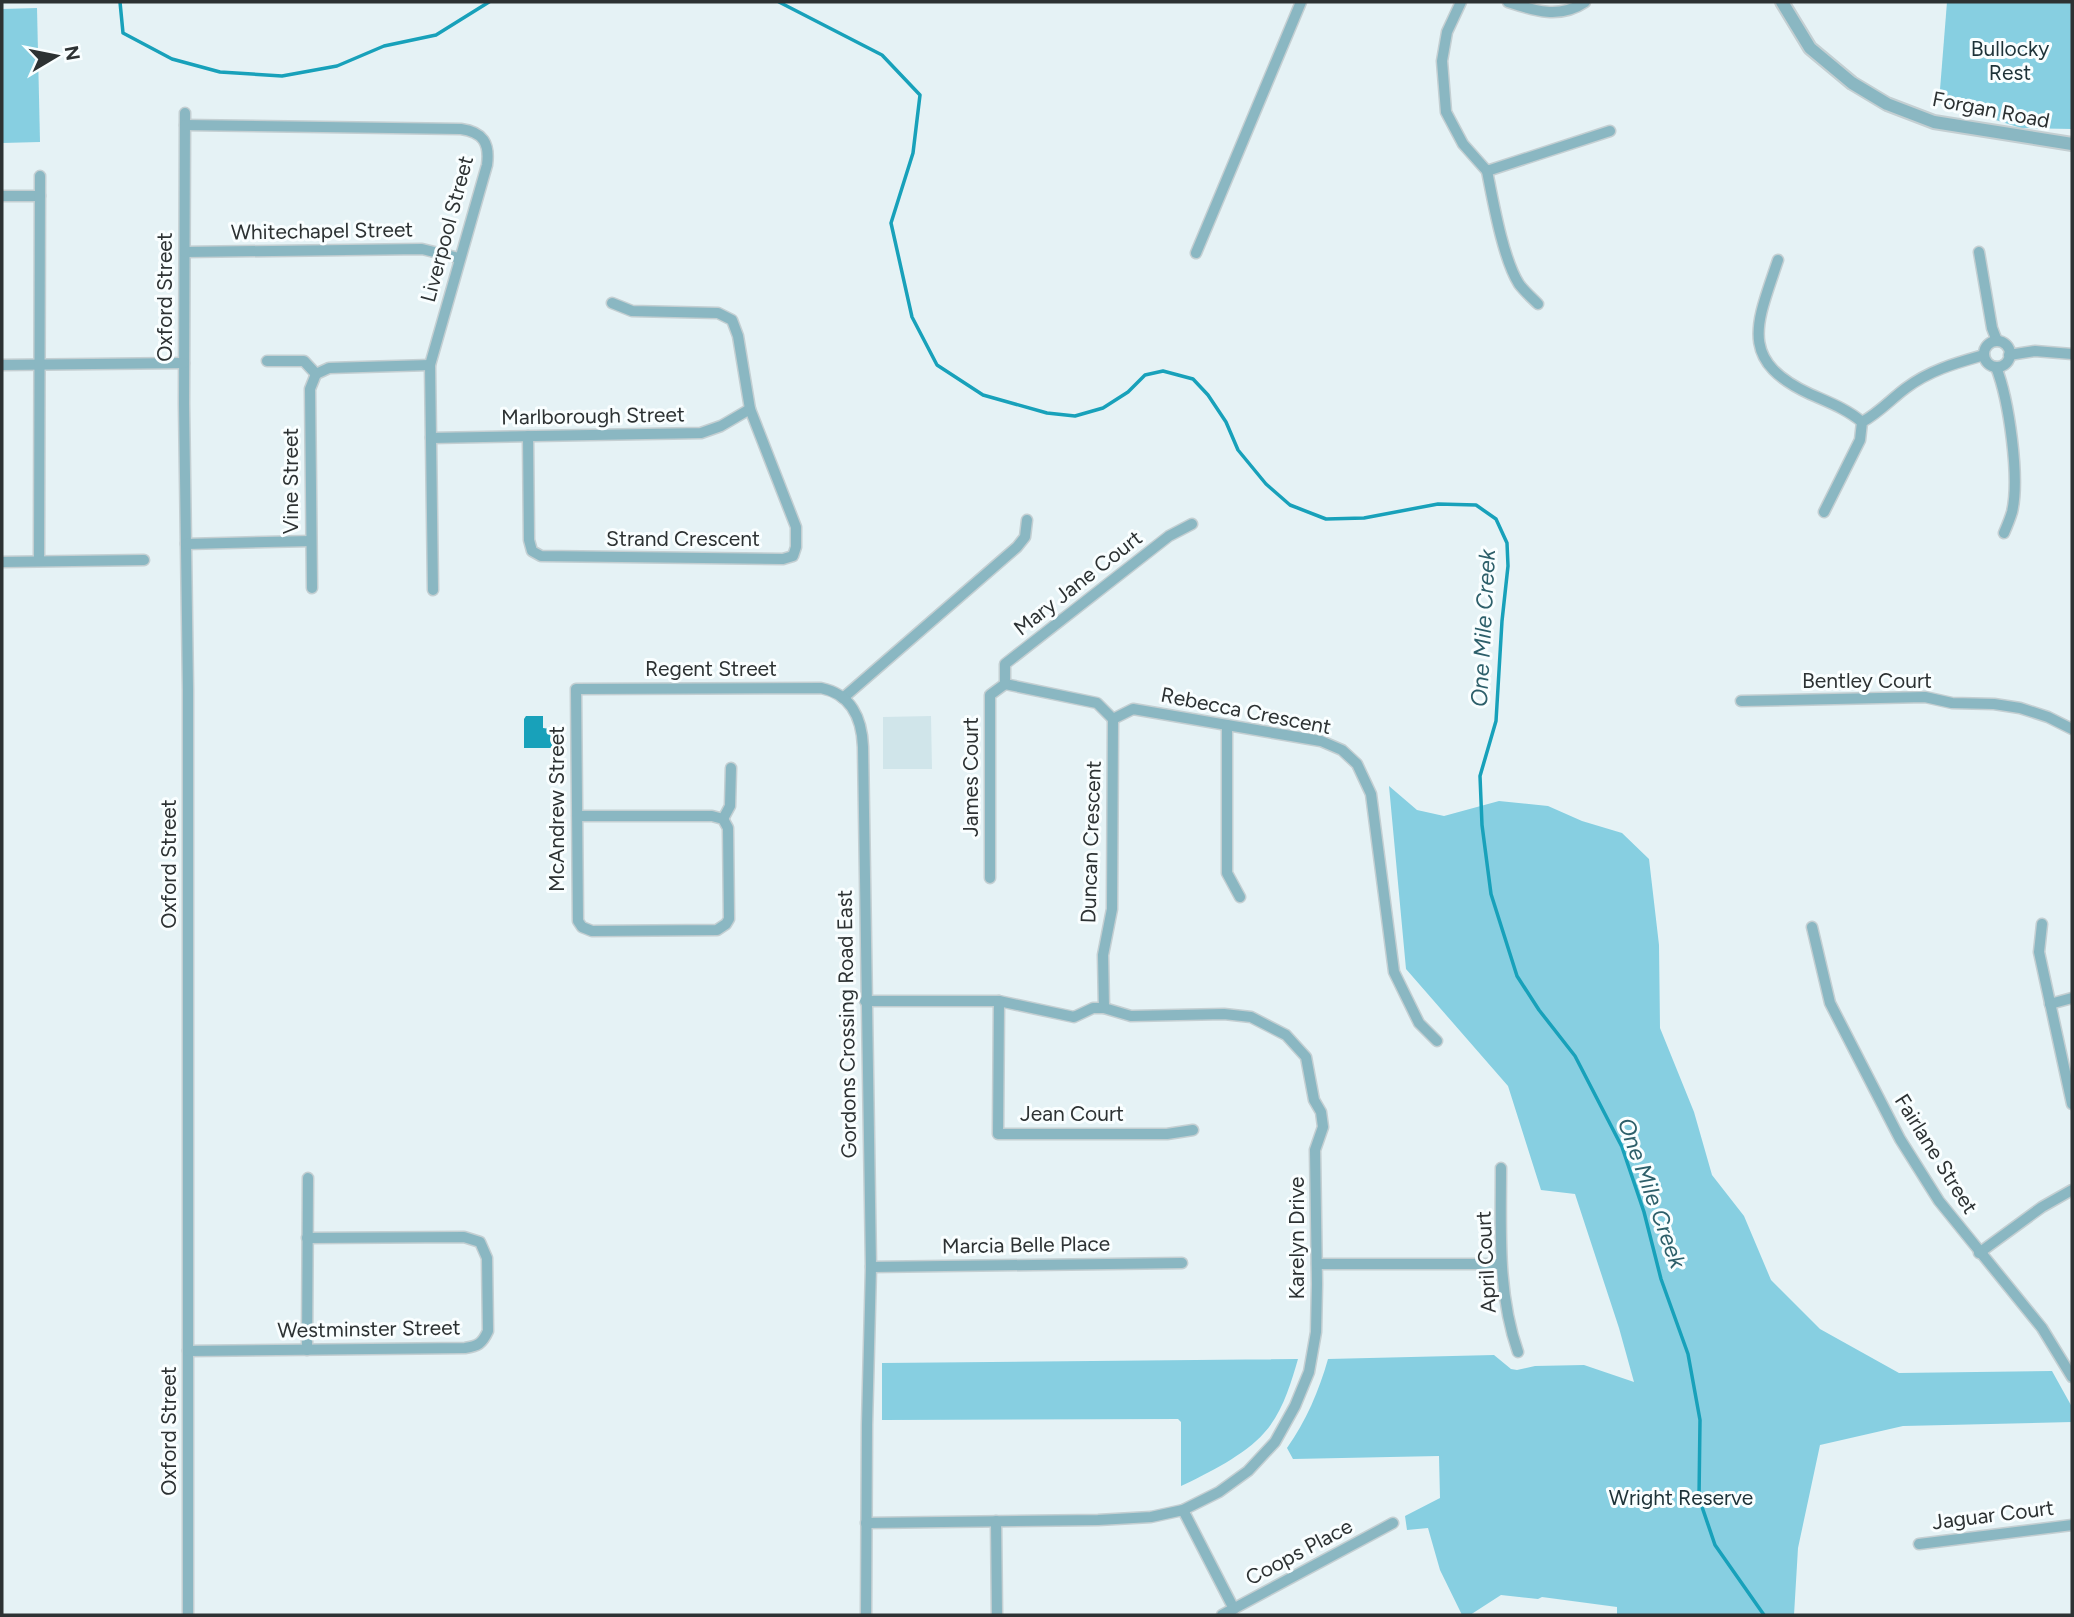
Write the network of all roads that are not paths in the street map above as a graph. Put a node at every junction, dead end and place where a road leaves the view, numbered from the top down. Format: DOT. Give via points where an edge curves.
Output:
graph roads {
  1 [pos="1301,2"];
  2 [pos="1461,2"];
  3 [pos="1508,2"];
  4 [pos="1585,2"];
  5 [pos="1782,2"];
  6 [pos="185,113"];
  7 [pos="185,125"];
  8 [pos="1610,131"];
  9 [pos="2072,144"];
  10 [pos="1487,171"];
  11 [pos="40,176"];
  12 [pos="2,196"];
  13 [pos="40,196"];
  14 [pos="185,252"];
  15 [pos="1979,252"];
  16 [pos="1196,253"];
  17 [pos="459,258"];
  18 [pos="1778,260"];
  19 [pos="612,303"];
  20 [pos="1538,304"];
  21 [pos="1997,341"];
  22 [pos="2072,354"];
  23 [pos="1984,355"];
  24 [pos="2009,355"];
  25 [pos="267,361"];
  26 [pos="184,363"];
  27 [pos="2,365"];
  28 [pos="38,365"];
  29 [pos="430,365"];
  30 [pos="1996,367"];
  31 [pos="316,374"];
  32 [pos="750,409"];
  33 [pos="1862,422"];
  34 [pos="528,436"];
  35 [pos="431,438"];
  36 [pos="1824,512"];
  37 [pos="1027,520"];
  38 [pos="1192,524"];
  39 [pos="2004,533"];
  40 [pos="311,541"];
  41 [pos="186,544"];
  42 [pos="144,560"];
  43 [pos="39,561"];
  44 [pos="2,562"];
  45 [pos="312,588"];
  46 [pos="433,590"];
  47 [pos="1005,684"];
  48 [pos="576,689"];
  49 [pos="843,698"];
  50 [pos="1741,701"];
  51 [pos="1114,719"];
  52 [pos="1227,725"];
  53 [pos="2072,729"];
  54 [pos="731,768"];
  55 [pos="577,816"];
  56 [pos="723,820"];
  57 [pos="990,878"];
  58 [pos="1240,897"];
  59 [pos="2042,924"];
  60 [pos="1812,927"];
  61 [pos="2072,998"];
  62 [pos="865,1001"];
  63 [pos="999,1001"];
  64 [pos="2050,1004"];
  65 [pos="1104,1007"];
  66 [pos="1437,1041"];
  67 [pos="2072,1104"];
  68 [pos="1193,1130"];
  69 [pos="1501,1168"];
  70 [pos="308,1178"];
  71 [pos="2072,1190"];
  72 [pos="307,1238"];
  73 [pos="1979,1252"];
  74 [pos="1182,1263"];
  75 [pos="1317,1264"];
  76 [pos="1501,1264"];
  77 [pos="871,1267"];
  78 [pos="307,1350"];
  79 [pos="188,1351"];
  80 [pos="1518,1352"];
  81 [pos="2072,1377"];
  82 [pos="1183,1510"];
  83 [pos="996,1521"];
  84 [pos="1392,1522"];
  85 [pos="866,1523"];
  86 [pos="2072,1525"];
  87 [pos="1919,1544"];
  88 [pos="1234,1609"];
  89 [pos="188,1615"];
  90 [pos="866,1615"];
  91 [pos="996,1615"];
  92 [pos="1222,1615"];
  1 -- 16 [label="street"];
  2 -- 10 [label="street" via="1447,32 1442,61 1446,113 1463,144"];
  3 -- 4 [label="street" via="1536,12 1557,13"];
  5 -- 9 [label="street, Forgan Road" via="1810,48 1852,83 1887,104 1934,122"];
  6 -- 7 [label="street, Oxford Street"];
  7 -- 14 [label="street, Oxford Street"];
  7 -- 17 [label="street, Liverpool Street" via="473,131 487,142 489,153"];
  8 -- 10 [label="street"];
  10 -- 20 [label="street" via="1515,275"];
  11 -- 13 [label="street"];
  12 -- 13 [label="street"];
  13 -- 28 [label="street"];
  14 -- 17 [label="street, Whitechapel Street" via="422,249"];
  14 -- 26 [label="street, Oxford Street"];
  15 -- 21 [label="street"];
  17 -- 29 [label="street, Liverpool Street"];
  18 -- 33 [label="street" via="1758,327 1766,360 1786,382"];
  19 -- 32 [label="street" via="632,311 718,313 732,320"];
  21 -- 23 [label="street" via="1986,347"];
  21 -- 24 [label="street" via="2005,344"];
  22 -- 24 [label="street" via="2035,351"];
  23 -- 30 [label="street" via="1986,362"];
  23 -- 33 [label="street" via="1920,378"];
  24 -- 30 [label="street" via="2007,362"];
  25 -- 31 [label="street" via="304,361"];
  26 -- 28 [label="street"];
  26 -- 41 [label="street, Oxford Street"];
  27 -- 28 [label="street"];
  28 -- 43 [label="street"];
  29 -- 31 [label="street" via="329,368"];
  29 -- 35 [label="street, Liverpool Street"];
  30 -- 39 [label="street" via="2013,460 2013,505"];
  31 -- 40 [label="street, Vine Street" via="310,389"];
  32 -- 34 [label="street, Marlborough Street" via="701,433"];
  32 -- 34 [label="street, Strand Crescent" via="796,527 793,556 783,559 541,556 532,551 529,541"];
  33 -- 36 [label="street" via="1860,440"];
  34 -- 35 [label="street, Marlborough Street"];
  35 -- 46 [label="street, Liverpool Street"];
  37 -- 49 [label="street" via="1017,547"];
  38 -- 47 [label="street, Mary Jane Court" via="1169,536 1005,664"];
  40 -- 41 [label="street"];
  40 -- 45 [label="street, Vine Street"];
  41 -- 79 [label="street, Oxford Street"];
  42 -- 43 [label="street"];
  43 -- 44 [label="street"];
  47 -- 51 [label="street" via="1097,703"];
  47 -- 57 [label="street, James Court" via="990,695"];
  48 -- 49 [label="street, Regent Street" via="813,688"];
  48 -- 55 [label="street, McAndrew Street"];
  49 -- 62 [label="street, Gordons Crossing Road East" via="855,711 862,730"];
  50 -- 53 [label="street, Bentley Court" via="1926,697 2020,708"];
  51 -- 52 [label="street, Rebecca Crescent" via="1133,709"];
  51 -- 65 [label="street, Duncan Crescent" via="1112,909 1103,955"];
  52 -- 58 [label="street" via="1227,873"];
  52 -- 66 [label="street, Rebecca Crescent" via="1321,741 1342,750 1357,764 1371,794 1394,972 1419,1023"];
  54 -- 56 [label="street" via="730,806"];
  55 -- 56 [label="street" via="712,816"];
  55 -- 56 [label="street, McAndrew Street" via="577,917 582,927 592,931 722,928 729,919 728,828"];
  59 -- 64 [label="street" via="2039,952"];
  60 -- 73 [label="street, Fairlane Street" via="1830,1003 1882,1107 1939,1201"];
  61 -- 64 [label="street"];
  62 -- 63 [label="street"];
  62 -- 77 [label="street, Gordons Crossing Road East"];
  63 -- 65 [label="street" via="1074,1017"];
  63 -- 68 [label="street, Jean Court" via="998,1134"];
  64 -- 67 [label="street"];
  65 -- 75 [label="street, Karelyn Drive" via="1131,1016 1251,1017 1286,1035 1306,1057 1324,1127 1315,1150"];
  69 -- 76 [label="street, April Court"];
  70 -- 72 [label="street"];
  71 -- 73 [label="street"];
  72 -- 78 [label="street"];
  72 -- 78 [label="street, Westminster Street" via="464,1237 480,1242 487,1258 488,1331 479,1345 465,1348"];
  73 -- 81 [label="street, Fairlane Street" via="2042,1328"];
  74 -- 77 [label="street, Marcia Belle Place"];
  75 -- 76 [label="street"];
  75 -- 82 [label="street, Karelyn Drive" via="1310,1372 1295,1406 1275,1442 1248,1471"];
  76 -- 80 [label="street, April Court" via="1509,1327"];
  77 -- 85 [label="street, Gordons Crossing Road East"];
  78 -- 79 [label="street, Westminster Street"];
  79 -- 89 [label="street, Oxford Street"];
  82 -- 83 [label="street, Karelyn Drive" via="1151,1517"];
  82 -- 88 [label="street"];
  83 -- 85 [label="street, Karelyn Drive"];
  83 -- 91 [label="street"];
  84 -- 88 [label="street, Coops Place"];
  85 -- 90 [label="street, Gordons Crossing Road East"];
  86 -- 87 [label="street, Jaguar Court"];
  88 -- 92 [label="street, Coops Place"];
}
